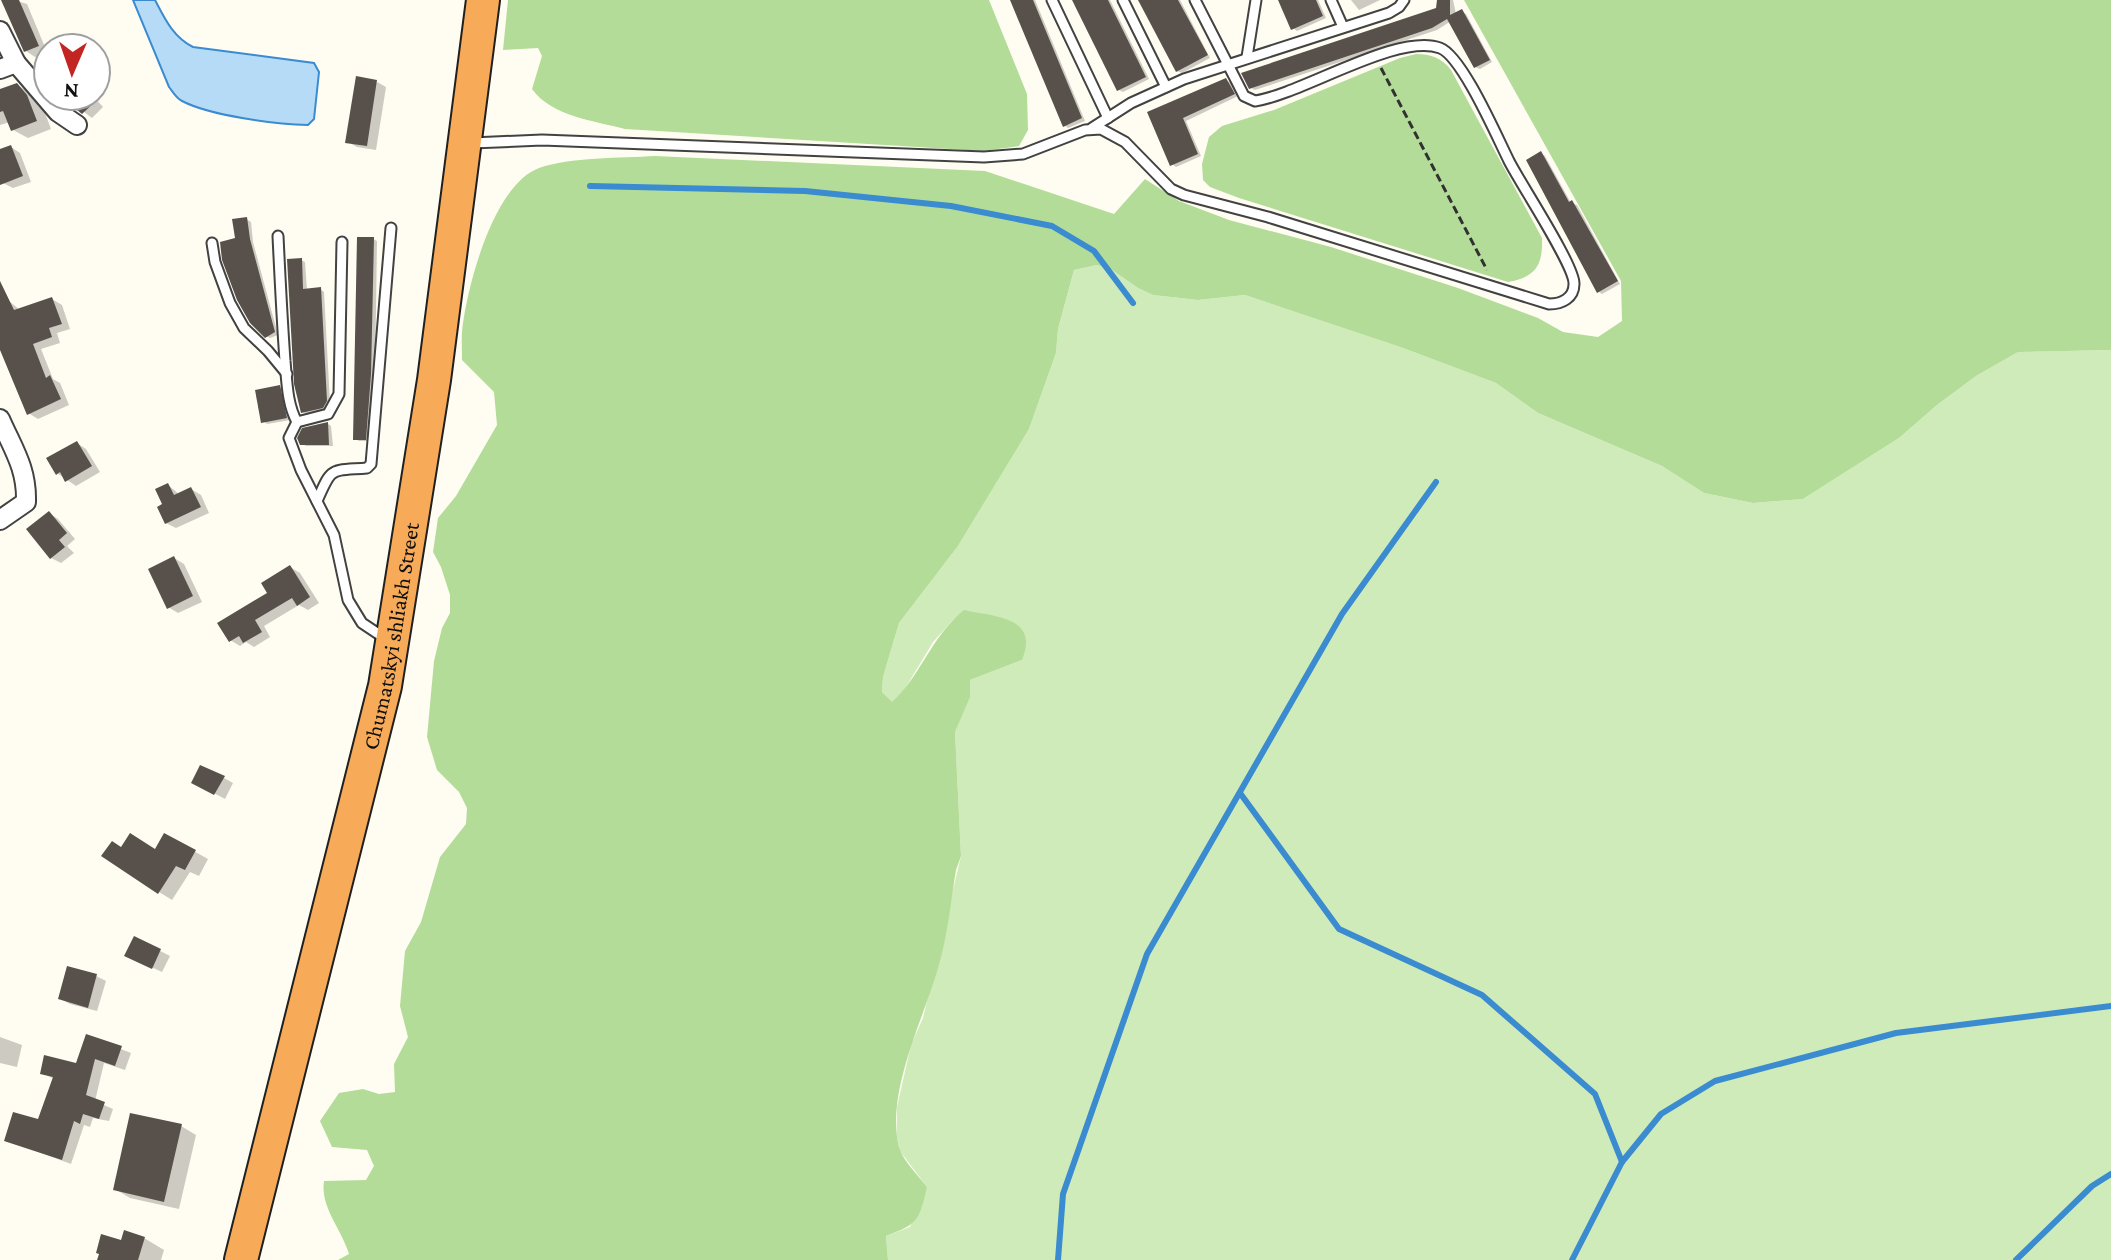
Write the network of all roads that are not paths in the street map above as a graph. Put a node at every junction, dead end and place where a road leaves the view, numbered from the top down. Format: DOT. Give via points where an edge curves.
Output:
graph roads {
  1 [pos="483,0"];
  2 [pos="1052,0"];
  3 [pos="1123,0"];
  4 [pos="1195,0"];
  5 [pos="1256,0"];
  6 [pos="1331,0"];
  7 [pos="1404,0"];
  8 [pos="1343,27"];
  9 [pos="0,31"];
  10 [pos="1247,57"];
  11 [pos="1228,63"];
  12 [pos="8,66"];
  13 [pos="1166,87"];
  14 [pos="1108,118"];
  15 [pos="77,125"];
  16 [pos="1092,128"];
  17 [pos="465,144"];
  18 [pos="391,228"];
  19 [pos="278,236"];
  20 [pos="342,242"];
  21 [pos="212,243"];
  22 [pos="287,374"];
  23 [pos="0,419"];
  24 [pos="297,422"];
  25 [pos="317,501"];
  26 [pos="0,520"];
  27 [pos="392,643"];
  28 [pos="241,1260"];
  1 -- 17 [label="highway, Chumatskyi shliakh Street"];
  2 -- 14 [label="lane"];
  3 -- 13 [label="lane"];
  4 -- 11 [label="lane"];
  5 -- 10 [label="lane"];
  6 -- 8 [label="lane"];
  7 -- 8 [label="lane" via="1389,13"];
  8 -- 10 [label="lane"];
  9 -- 12 [label="street"];
  10 -- 11 [label="lane"];
  11 -- 13 [label="lane"];
  11 -- 16 [label="lane" via="1244,96 1255,101 1399,49 1440,48 1453,58 1568,265 1574,284 1569,297 1549,304 1184,195 1171,189 1125,142"];
  12 -- 15 [label="street"];
  13 -- 14 [label="lane"];
  14 -- 16 [label="lane"];
  16 -- 17 [label="lane" via="1038,150 984,157 542,140"];
  17 -- 27 [label="highway, Chumatskyi shliakh Street"];
  18 -- 25 [label="lane" via="371,464 333,471"];
  19 -- 22 [label="lane"];
  20 -- 24 [label="lane" via="339,394 328,414"];
  21 -- 22 [label="lane" via="230,303 244,328"];
  22 -- 24 [label="lane"];
  23 -- 26 [label="street" via="27,483 26,502"];
  24 -- 25 [label="lane" via="289,438"];
  25 -- 27 [label="lane" via="334,535 348,600 362,623"];
  27 -- 28 [label="highway, Chumatskyi shliakh Street"];
}
